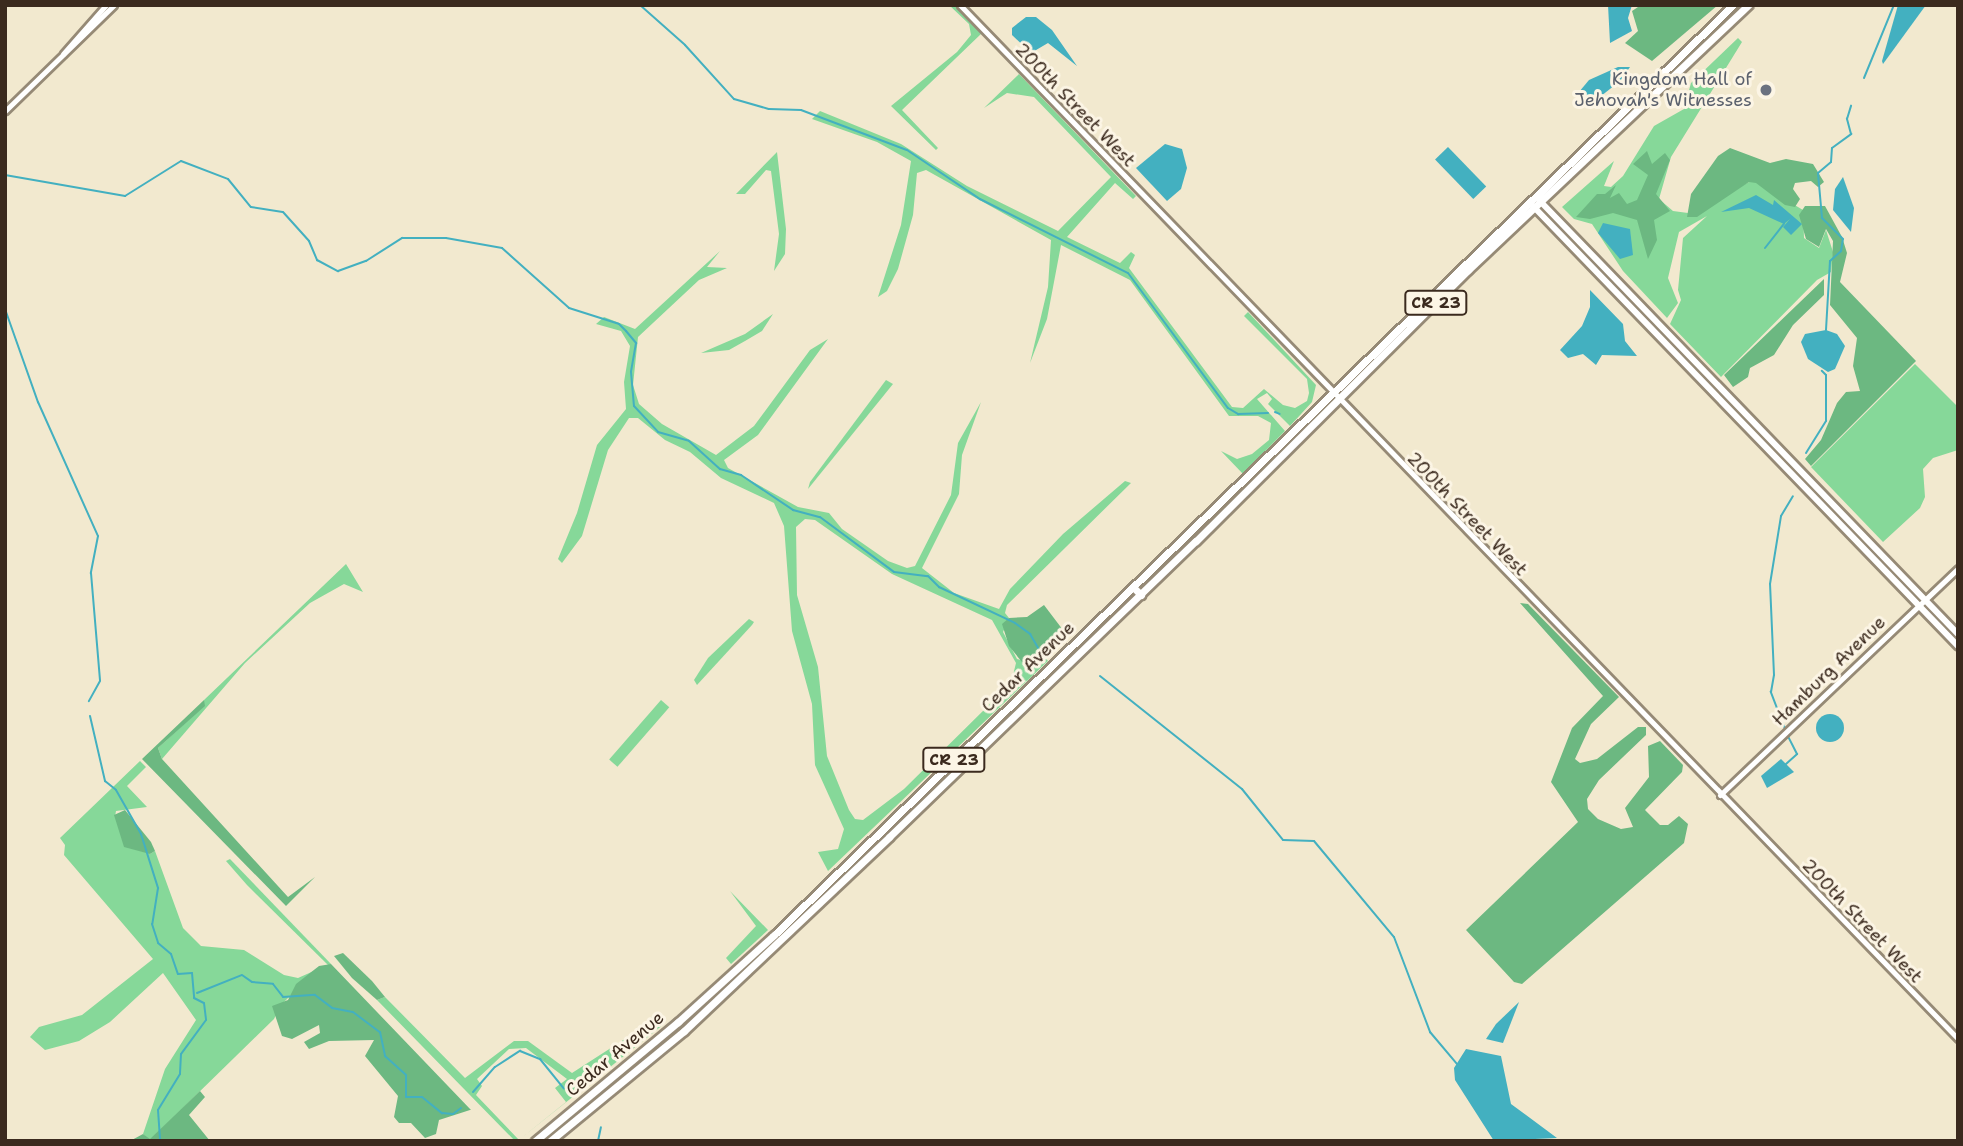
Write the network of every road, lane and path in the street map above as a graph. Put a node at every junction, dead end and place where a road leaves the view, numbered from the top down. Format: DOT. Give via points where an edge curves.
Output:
graph roads {
  1 [pos="106,5"];
  2 [pos="114,5"];
  3 [pos="960,5"];
  4 [pos="1733,5"];
  5 [pos="1748,5"];
  6 [pos="60,60"];
  7 [pos="5,111"];
  8 [pos="1531,197"];
  9 [pos="1537,204"];
  10 [pos="1332,394"];
  11 [pos="1339,401"];
  12 [pos="1958,568"];
  13 [pos="1134,588"];
  14 [pos="1140,595"];
  15 [pos="1921,602"];
  16 [pos="1958,634"];
  17 [pos="1958,646"];
  18 [pos="1720,795"];
  19 [pos="1958,1039"];
  20 [pos="535,1141"];
  21 [pos="550,1141"];
  1 -- 6 [label="street"];
  2 -- 6 [label="street"];
  3 -- 10 [label="street, 200th Street West"];
  4 -- 8 [label="main road, CR 23"];
  5 -- 9 [label="main road, CR 23"];
  6 -- 7 [label="street"];
  8 -- 9 [label="main road"];
  8 -- 10 [label="main road, Cedar Avenue / CR 23"];
  9 -- 11 [label="main road, Cedar Avenue / CR 23"];
  9 -- 15 [label="main road"];
  10 -- 11 [label="street, 200th Street West"];
  10 -- 13 [label="main road, Cedar Avenue / CR 23"];
  11 -- 14 [label="main road, Cedar Avenue / CR 23"];
  11 -- 18 [label="street, 200th Street West"];
  12 -- 15 [label="street, Hamburg Avenue"];
  13 -- 14 [label="main road"];
  13 -- 20 [label="main road, Cedar Avenue / CR 23" via="774,935 678,1023"];
  14 -- 21 [label="main road, Cedar Avenue / CR 23" via="684,1031"];
  15 -- 16 [label="main road"];
  15 -- 17 [label="main road"];
  15 -- 18 [label="street, Hamburg Avenue"];
  18 -- 19 [label="street, 200th Street West"];
}
